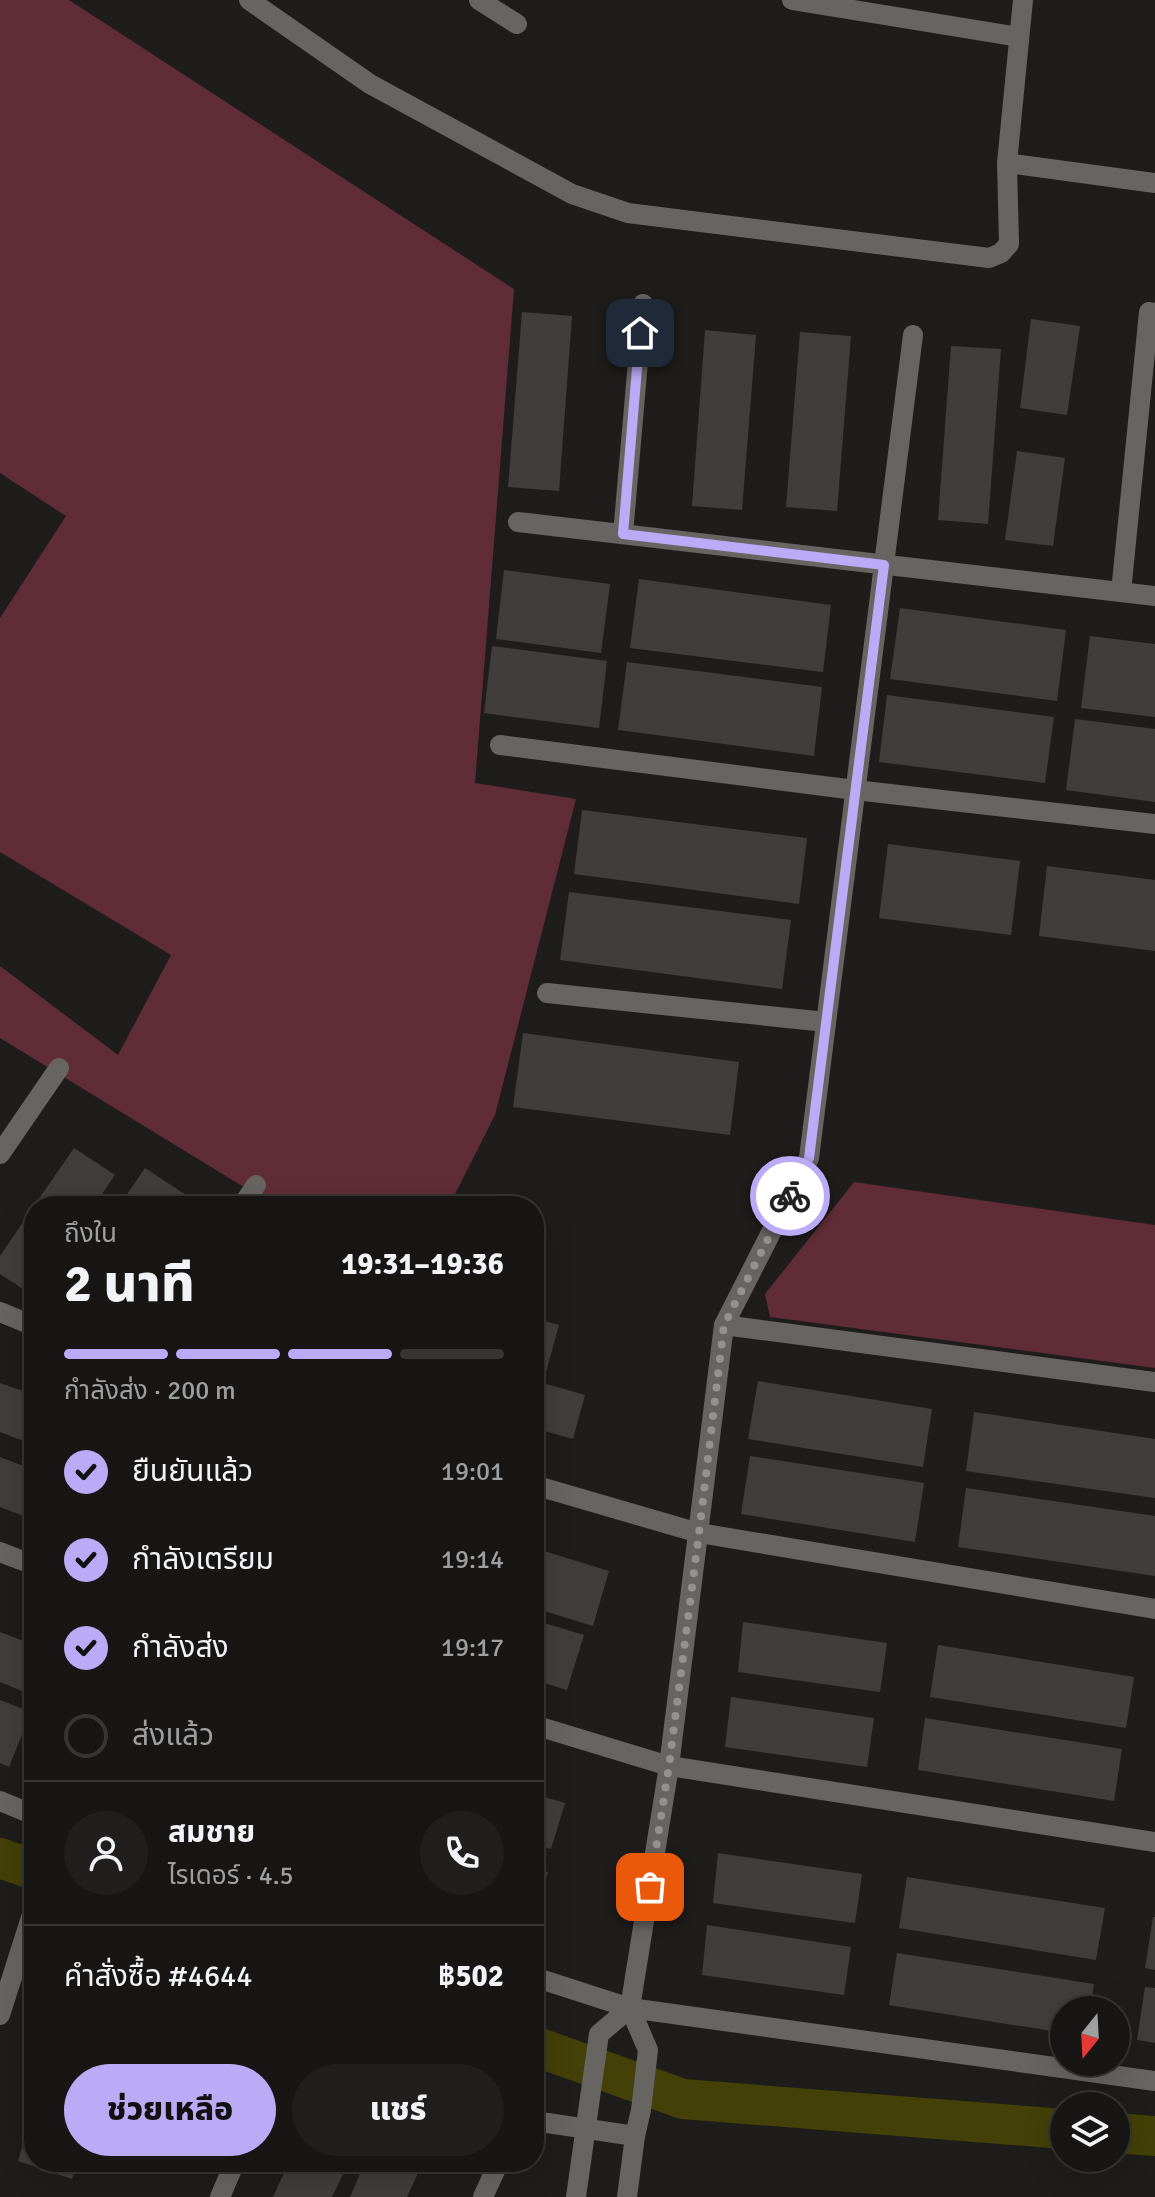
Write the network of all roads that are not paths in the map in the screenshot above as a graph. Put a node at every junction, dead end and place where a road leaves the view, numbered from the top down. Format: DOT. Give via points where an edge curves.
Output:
graph roads {
  1 [pos="249,0"];
  2 [pos="479,0"];
  3 [pos="792,0"];
  4 [pos="1023,0"];
  5 [pos="517,24"];
  6 [pos="1019,37"];
  7 [pos="1007,163"];
  8 [pos="1155,183"];
  9 [pos="643,304"];
  10 [pos="1155,313"];
  11 [pos="913,335"];
  12 [pos="518,522"];
  13 [pos="623,534"];
  14 [pos="884,565"];
  15 [pos="1121,592"];
  16 [pos="1155,596"];
  17 [pos="500,745"];
  18 [pos="855,790"];
  19 [pos="1155,824"];
  20 [pos="547,993"];
  21 [pos="826,1022"];
  22 [pos="59,1068"];
  23 [pos="0,1154"];
  24 [pos="256,1185"];
  25 [pos="249,1196"];
  26 [pos="0,1312"];
  27 [pos="24,1322"];
  28 [pos="724,1325"];
  29 [pos="1155,1382"];
  30 [pos="544,1488"];
  31 [pos="699,1533"];
  32 [pos="0,1552"];
  33 [pos="24,1561"];
  34 [pos="1155,1609"];
  35 [pos="544,1728"];
  36 [pos="669,1766"];
  37 [pos="0,1801"];
  38 [pos="24,1811"];
  39 [pos="1155,1842"];
  40 [pos="24,1949"];
  41 [pos="544,1980"];
  42 [pos="630,2008"];
  43 [pos="0,2015"];
  44 [pos="1155,2081"];
  45 [pos="544,2122"];
  46 [pos="586,2128"];
  47 [pos="635,2136"];
  48 [pos="231,2172"];
  49 [pos="494,2172"];
  50 [pos="220,2197"];
  51 [pos="483,2197"];
  52 [pos="576,2197"];
  53 [pos="627,2197"];
  1 -- 7 [label="street" via="370,84 572,194 628,213 989,258 1009,244"];
  2 -- 5 [label="street"];
  3 -- 6 [label="street"];
  4 -- 6 [label="street"];
  6 -- 7 [label="street"];
  7 -- 8 [label="street"];
  9 -- 13 [label="street"];
  10 -- 15 [label="street" via="1149,312"];
  11 -- 14 [label="street"];
  12 -- 13 [label="street"];
  13 -- 14 [label="street"];
  14 -- 15 [label="street"];
  14 -- 18 [label="street"];
  15 -- 16 [label="street"];
  17 -- 18 [label="street"];
  18 -- 19 [label="street"];
  18 -- 21 [label="street"];
  20 -- 21 [label="street"];
  21 -- 28 [label="street" via="809,1158"];
  22 -- 23 [label="street"];
  24 -- 25 [label="street"];
  26 -- 27 [label="street"];
  28 -- 29 [label="street"];
  28 -- 31 [label="street"];
  30 -- 31 [label="street"];
  31 -- 34 [label="street"];
  31 -- 36 [label="street"];
  32 -- 33 [label="street"];
  35 -- 36 [label="street"];
  36 -- 39 [label="street"];
  36 -- 42 [label="street"];
  37 -- 38 [label="street"];
  40 -- 43 [label="street"];
  41 -- 42 [label="street"];
  42 -- 44 [label="street"];
  42 -- 46 [label="street" via="599,2034"];
  42 -- 47 [label="street" via="648,2050"];
  45 -- 46 [label="street"];
  46 -- 47 [label="street"];
  46 -- 52 [label="street"];
  47 -- 53 [label="street"];
  48 -- 50 [label="street"];
  49 -- 51 [label="street"];
}
